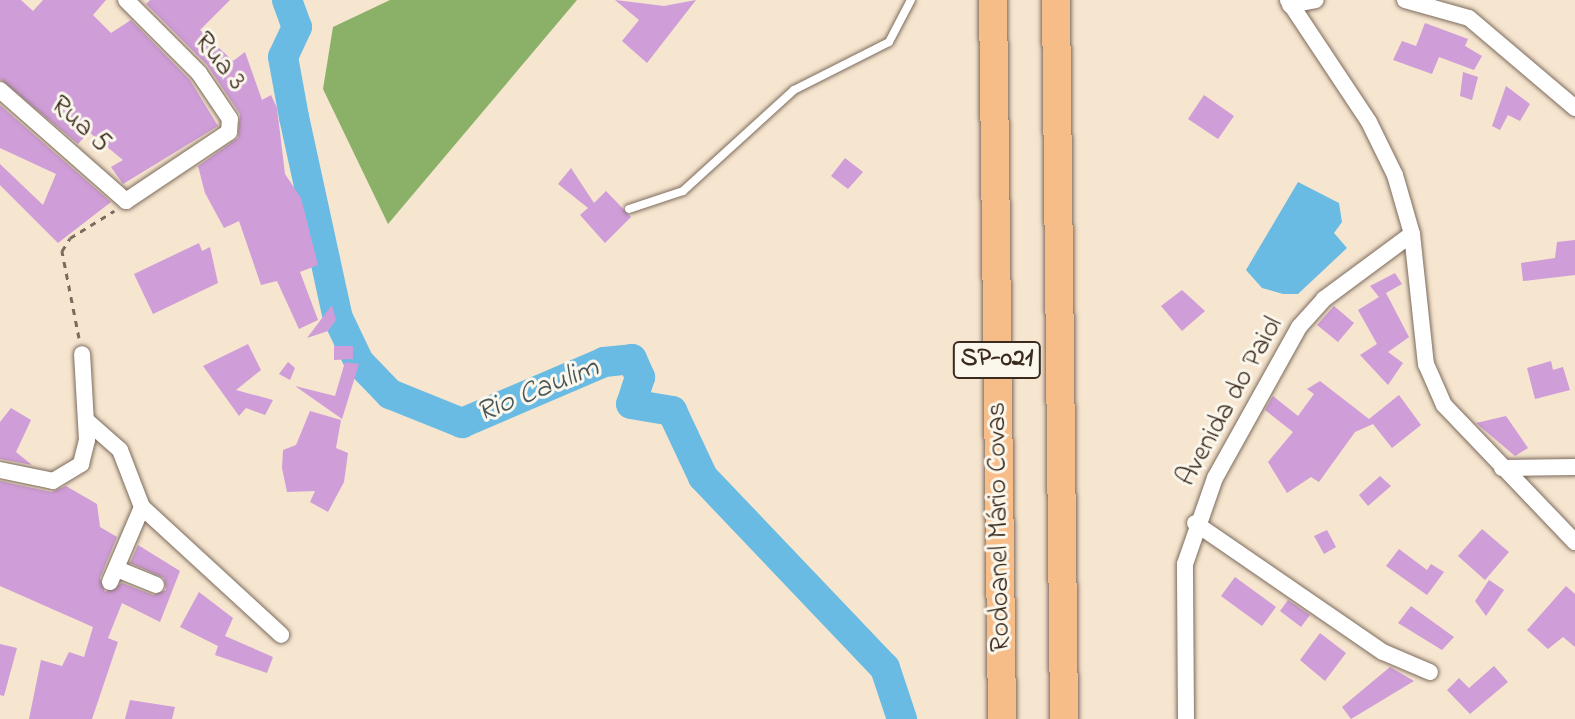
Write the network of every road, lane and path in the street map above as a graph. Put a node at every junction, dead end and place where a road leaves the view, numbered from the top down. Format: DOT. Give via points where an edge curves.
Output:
graph roads {
  1 [pos="126,0"];
  2 [pos="911,0"];
  3 [pos="993,0"];
  4 [pos="1056,0"];
  5 [pos="1316,0"];
  6 [pos="1405,0"];
  7 [pos="1289,2"];
  8 [pos="0,90"];
  9 [pos="1575,108"];
  10 [pos="126,201"];
  11 [pos="629,209"];
  12 [pos="1412,234"];
  13 [pos="82,354"];
  14 [pos="87,421"];
  15 [pos="1575,467"];
  16 [pos="1502,468"];
  17 [pos="0,470"];
  18 [pos="142,507"];
  19 [pos="1195,523"];
  20 [pos="1575,542"];
  21 [pos="156,585"];
  22 [pos="281,635"];
  23 [pos="1430,672"];
  24 [pos="1002,719"];
  25 [pos="1064,719"];
  26 [pos="1186,719"];
  1 -- 10 [label="street, Rua 3" via="199,73 232,127"];
  2 -- 11 [label="lane" via="889,42 794,90 683,191"];
  3 -- 24 [label="highway, Rodoanel Mário Covas / SP-021"];
  4 -- 25 [label="highway, SP-021"];
  5 -- 7 [label="street"];
  6 -- 9 [label="street" via="1469,18"];
  7 -- 12 [label="street" via="1384,149"];
  8 -- 10 [label="street, Rua 5"];
  10 -- 13 [label="path" via="70,238 62,251"];
  12 -- 16 [label="street" via="1426,364 1444,405"];
  12 -- 19 [label="street, Avenida do Paiol" via="1324,299 1299,327"];
  13 -- 14 [label="street"];
  14 -- 17 [label="street" via="84,456 74,472 53,481"];
  14 -- 18 [label="street" via="120,450"];
  15 -- 16 [label="street"];
  16 -- 20 [label="street"];
  18 -- 21 [label="street" via="114,576"];
  18 -- 22 [label="street"];
  19 -- 23 [label="street" via="1383,652"];
  19 -- 26 [label="street, Avenida do Paiol" via="1182,594"];
}
